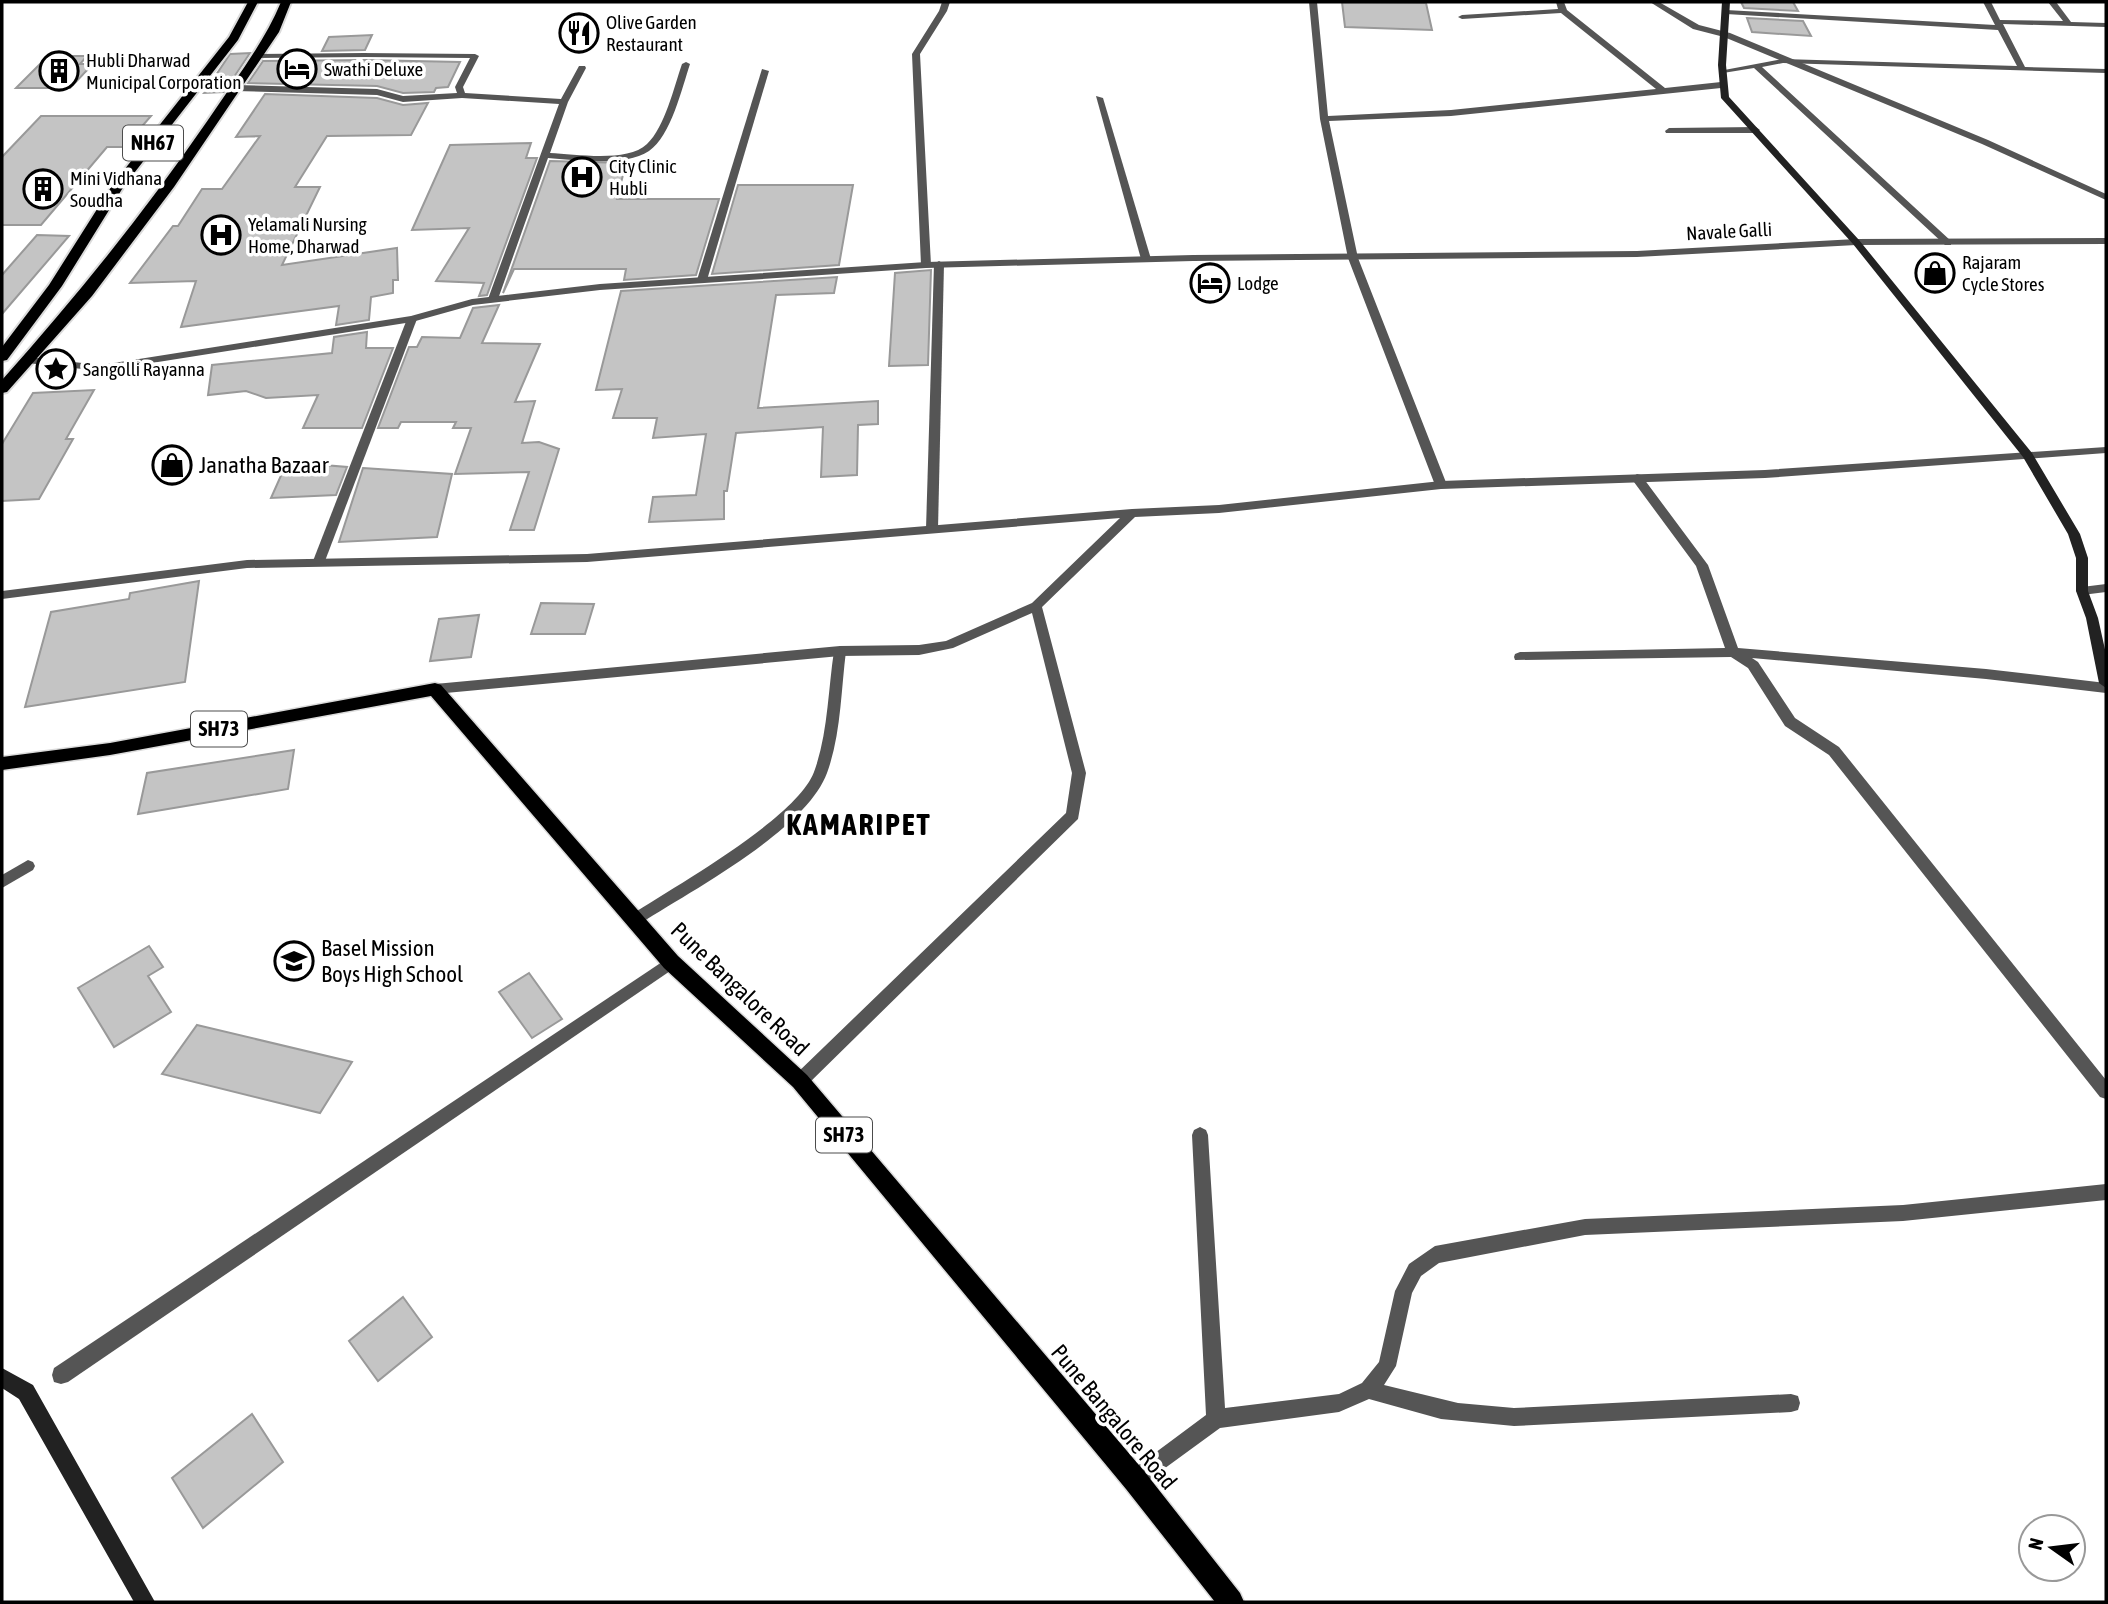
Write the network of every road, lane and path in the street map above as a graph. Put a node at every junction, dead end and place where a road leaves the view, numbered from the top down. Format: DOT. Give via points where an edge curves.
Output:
graph roads {
  1 [pos="253,2"];
  2 [pos="286,2"];
  3 [pos="946,2"];
  4 [pos="1313,2"];
  5 [pos="1654,2"];
  6 [pos="1987,2"];
  7 [pos="2052,2"];
  8 [pos="1561,6"];
  9 [pos="1726,7"];
  10 [pos="1462,17"];
  11 [pos="2069,24"];
  12 [pos="2001,25"];
  13 [pos="2106,25"];
  14 [pos="1727,35"];
  15 [pos="364,55"];
  16 [pos="257,56"];
  17 [pos="1783,61"];
  18 [pos="686,64"];
  19 [pos="1756,66"];
  20 [pos="582,68"];
  21 [pos="2022,69"];
  22 [pos="765,71"];
  23 [pos="1723,71"];
  24 [pos="2106,71"];
  25 [pos="1721,85"];
  26 [pos="235,88"];
  27 [pos="1662,90"];
  28 [pos="462,95"];
  29 [pos="1099,99"];
  30 [pos="564,102"];
  31 [pos="1324,119"];
  32 [pos="1756,130"];
  33 [pos="1669,131"];
  34 [pos="545,155"];
  35 [pos="2106,197"];
  36 [pos="2106,241"];
  37 [pos="1856,242"];
  38 [pos="1948,243"];
  39 [pos="1353,258"];
  40 [pos="1146,259"];
  41 [pos="939,264"];
  42 [pos="926,265"];
  43 [pos="702,280"];
  44 [pos="55,286"];
  45 [pos="493,299"];
  46 [pos="412,319"];
  47 [pos="2,357"];
  48 [pos="27,359"];
  49 [pos="2,388"];
  50 [pos="2106,450"];
  51 [pos="2028,455"];
  52 [pos="1637,478"];
  53 [pos="1441,485"];
  54 [pos="1132,513"];
  55 [pos="932,529"];
  56 [pos="319,561"];
  57 [pos="2106,588"];
  58 [pos="2082,591"];
  59 [pos="2,595"];
  60 [pos="1036,606"];
  61 [pos="840,651"];
  62 [pos="1733,652"];
  63 [pos="1520,657"];
  64 [pos="2106,685"];
  65 [pos="435,689"];
  66 [pos="2,764"];
  67 [pos="28,866"];
  68 [pos="2,882"];
  69 [pos="636,919"];
  70 [pos="671,962"];
  71 [pos="800,1081"];
  72 [pos="2106,1092"];
  73 [pos="1200,1135"];
  74 [pos="2106,1192"];
  75 [pos="61,1375"];
  76 [pos="2,1377"];
  77 [pos="1369,1390"];
  78 [pos="1791,1403"];
  79 [pos="1216,1419"];
  80 [pos="1135,1480"];
  81 [pos="145,1602"];
  82 [pos="1231,1602"];
  1 -- 44 [label="highway, NH67" via="234,38 119,184"];
  2 -- 16 [label="highway, NH67" via="274,32"];
  3 -- 42 [label="street" via="916,54"];
  4 -- 31 [label="street"];
  5 -- 14 [label="street" via="1696,27"];
  6 -- 12 [label="street"];
  7 -- 11 [label="street"];
  8 -- 10 [label="street"];
  8 -- 27 [label="street"];
  9 -- 12 [label="street"];
  9 -- 14 [label="main road"];
  11 -- 12 [label="street"];
  11 -- 13 [label="street"];
  12 -- 21 [label="street"];
  14 -- 17 [label="street"];
  14 -- 23 [label="main road"];
  15 -- 16 [label="lane"];
  15 -- 28 [label="street" via="475,56 459,87"];
  16 -- 26 [label="highway, NH67"];
  17 -- 19 [label="street"];
  17 -- 21 [label="street"];
  17 -- 35 [label="street" via="1985,142"];
  18 -- 34 [label="street" via="661,128 646,150 624,157"];
  19 -- 23 [label="street"];
  19 -- 38 [label="street"];
  20 -- 30 [label="street"];
  21 -- 24 [label="street"];
  22 -- 43 [label="street"];
  23 -- 25 [label="main road"];
  25 -- 27 [label="street"];
  25 -- 32 [label="main road" via="1725,98"];
  26 -- 28 [label="street" via="377,93 403,99"];
  26 -- 48 [label="highway, NH67" via="104,271"];
  27 -- 31 [label="street" via="1451,113"];
  28 -- 30 [label="street"];
  29 -- 40 [label="street"];
  30 -- 34 [label="street"];
  31 -- 39 [label="street"];
  32 -- 33 [label="street"];
  32 -- 37 [label="main road"];
  34 -- 45 [label="street"];
  36 -- 38 [label="street, Navale Galli"];
  37 -- 38 [label="street, Navale Galli"];
  37 -- 39 [label="street, Navale Galli" via="1637,254"];
  37 -- 51 [label="main road"];
  39 -- 40 [label="street, Navale Galli"];
  39 -- 53 [label="street"];
  40 -- 41 [label="street, Navale Galli"];
  41 -- 42 [label="street, Navale Galli"];
  41 -- 55 [label="street"];
  42 -- 43 [label="street, Navale Galli"];
  43 -- 45 [label="street, Navale Galli"];
  44 -- 47 [label="highway, NH67"];
  45 -- 46 [label="street, Navale Galli"];
  46 -- 48 [label="street, Navale Galli" via="101,368"];
  46 -- 56 [label="street"];
  48 -- 49 [label="highway, NH67"];
  50 -- 51 [label="street"];
  51 -- 52 [label="street" via="1765,474"];
  51 -- 58 [label="main road" via="2074,534 2082,558"];
  52 -- 53 [label="street"];
  52 -- 62 [label="street" via="1702,565"];
  53 -- 54 [label="street" via="1219,509"];
  54 -- 55 [label="street"];
  54 -- 60 [label="street"];
  55 -- 56 [label="street" via="587,558"];
  56 -- 59 [label="street" via="247,564"];
  57 -- 58 [label="street"];
  58 -- 64 [label="main road"];
  60 -- 61 [label="street" via="948,646"];
  60 -- 71 [label="street" via="1079,773 1073,815"];
  61 -- 65 [label="street"];
  61 -- 69 [label="street" via="820,775 805,799 782,821"];
  62 -- 63 [label="street"];
  62 -- 64 [label="street"];
  62 -- 72 [label="street" via="1753,665 1790,722 1834,751"];
  65 -- 66 [label="main road, SH73" via="110,749"];
  65 -- 69 [label="main road, Pune Bangalore Road / SH73"];
  67 -- 68 [label="street"];
  69 -- 70 [label="main road, Pune Bangalore Road / SH73"];
  70 -- 71 [label="main road, Pune Bangalore Road / SH73"];
  70 -- 75 [label="street"];
  71 -- 80 [label="main road, Pune Bangalore Road / SH73"];
  73 -- 79 [label="street"];
  74 -- 77 [label="street" via="1903,1213 1585,1227 1435,1255 1415,1270 1404,1291 1387,1366"];
  76 -- 81 [label="main road" via="26,1392"];
  77 -- 78 [label="street" via="1470,1416"];
  77 -- 79 [label="street" via="1339,1403"];
  79 -- 80 [label="street"];
  80 -- 82 [label="main road, Pune Bangalore Road / SH73"];
}
